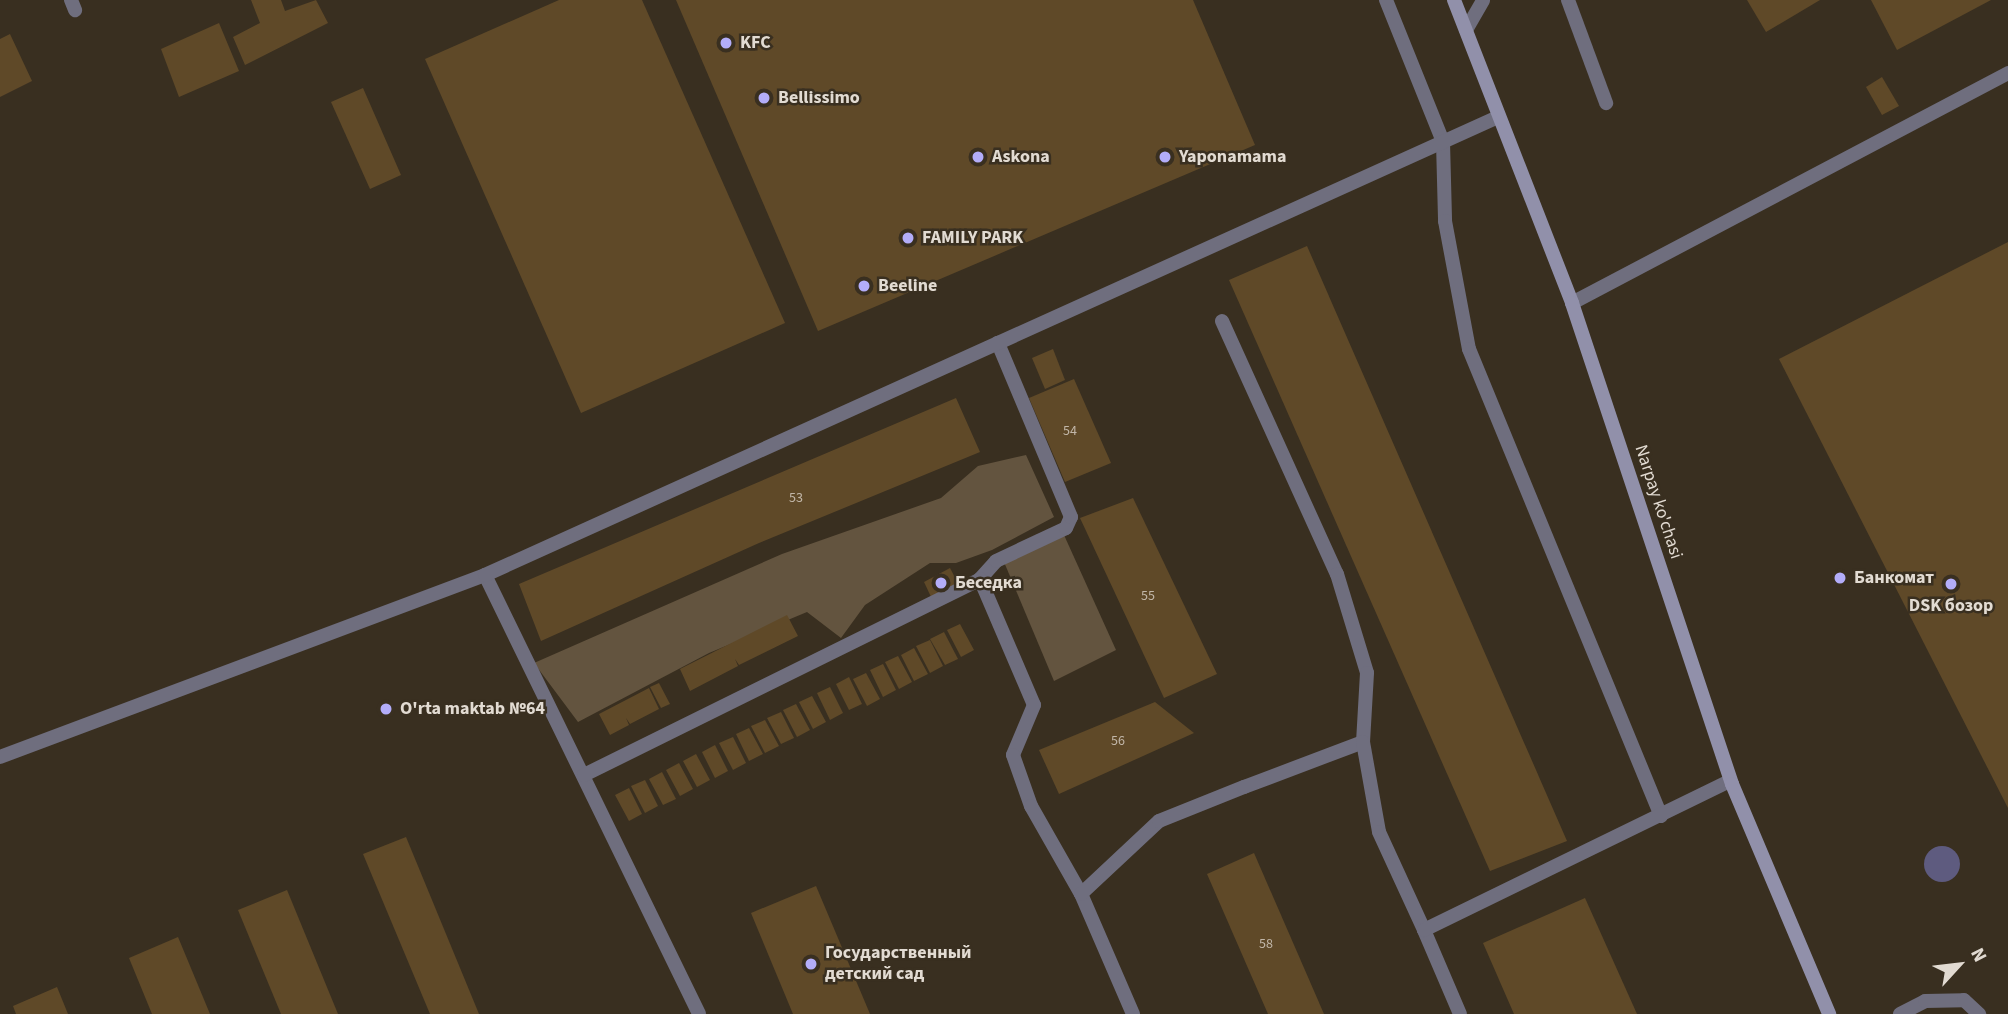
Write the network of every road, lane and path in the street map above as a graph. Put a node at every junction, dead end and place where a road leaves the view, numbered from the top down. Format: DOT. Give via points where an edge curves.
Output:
graph roads {
  1 [pos="1386,0"];
  2 [pos="1454,0"];
  3 [pos="1483,0"];
  4 [pos="1568,0"];
  5 [pos="1466,30"];
  6 [pos="2008,73"];
  7 [pos="1606,103"];
  8 [pos="1498,117"];
  9 [pos="1443,142"];
  10 [pos="1572,303"];
  11 [pos="1222,321"];
  12 [pos="998,343"];
  13 [pos="485,575"];
  14 [pos="979,579"];
  15 [pos="1363,742"];
  16 [pos="0,757"];
  17 [pos="584,775"];
  18 [pos="1731,781"];
  19 [pos="1661,816"];
  20 [pos="1082,894"];
  21 [pos="1424,930"];
  22 [pos="699,1014"];
  23 [pos="1133,1014"];
  24 [pos="1460,1014"];
  25 [pos="1829,1014"];
  26 [pos="1900,1014"];
  27 [pos="1979,1014"];
  1 -- 9 [label="lane"];
  2 -- 5 [label="main road, Narpay ko'chasi"];
  3 -- 5 [label="lane"];
  4 -- 7 [label="lane"];
  5 -- 8 [label="main road, Narpay ko'chasi"];
  6 -- 10 [label="lane"];
  8 -- 9 [label="lane"];
  8 -- 10 [label="main road, Narpay ko'chasi"];
  9 -- 12 [label="lane"];
  9 -- 19 [label="lane" via="1445,221 1469,349"];
  10 -- 18 [label="main road, Narpay ko'chasi"];
  11 -- 15 [label="lane" via="1337,574 1367,673"];
  12 -- 13 [label="lane"];
  12 -- 14 [label="lane" via="1071,517 1066,528 996,561"];
  13 -- 16 [label="lane"];
  13 -- 17 [label="lane"];
  14 -- 17 [label="lane"];
  14 -- 20 [label="lane" via="1034,705 1013,755 1031,806"];
  15 -- 20 [label="lane" via="1159,821"];
  15 -- 21 [label="lane" via="1378,832"];
  17 -- 22 [label="lane"];
  18 -- 19 [label="lane"];
  18 -- 25 [label="main road, Narpay ko'chasi"];
  19 -- 21 [label="lane"];
  20 -- 23 [label="lane"];
  21 -- 24 [label="lane"];
  26 -- 27 [label="lane" via="1925,1001 1951,1000 1964,1000"];
}
